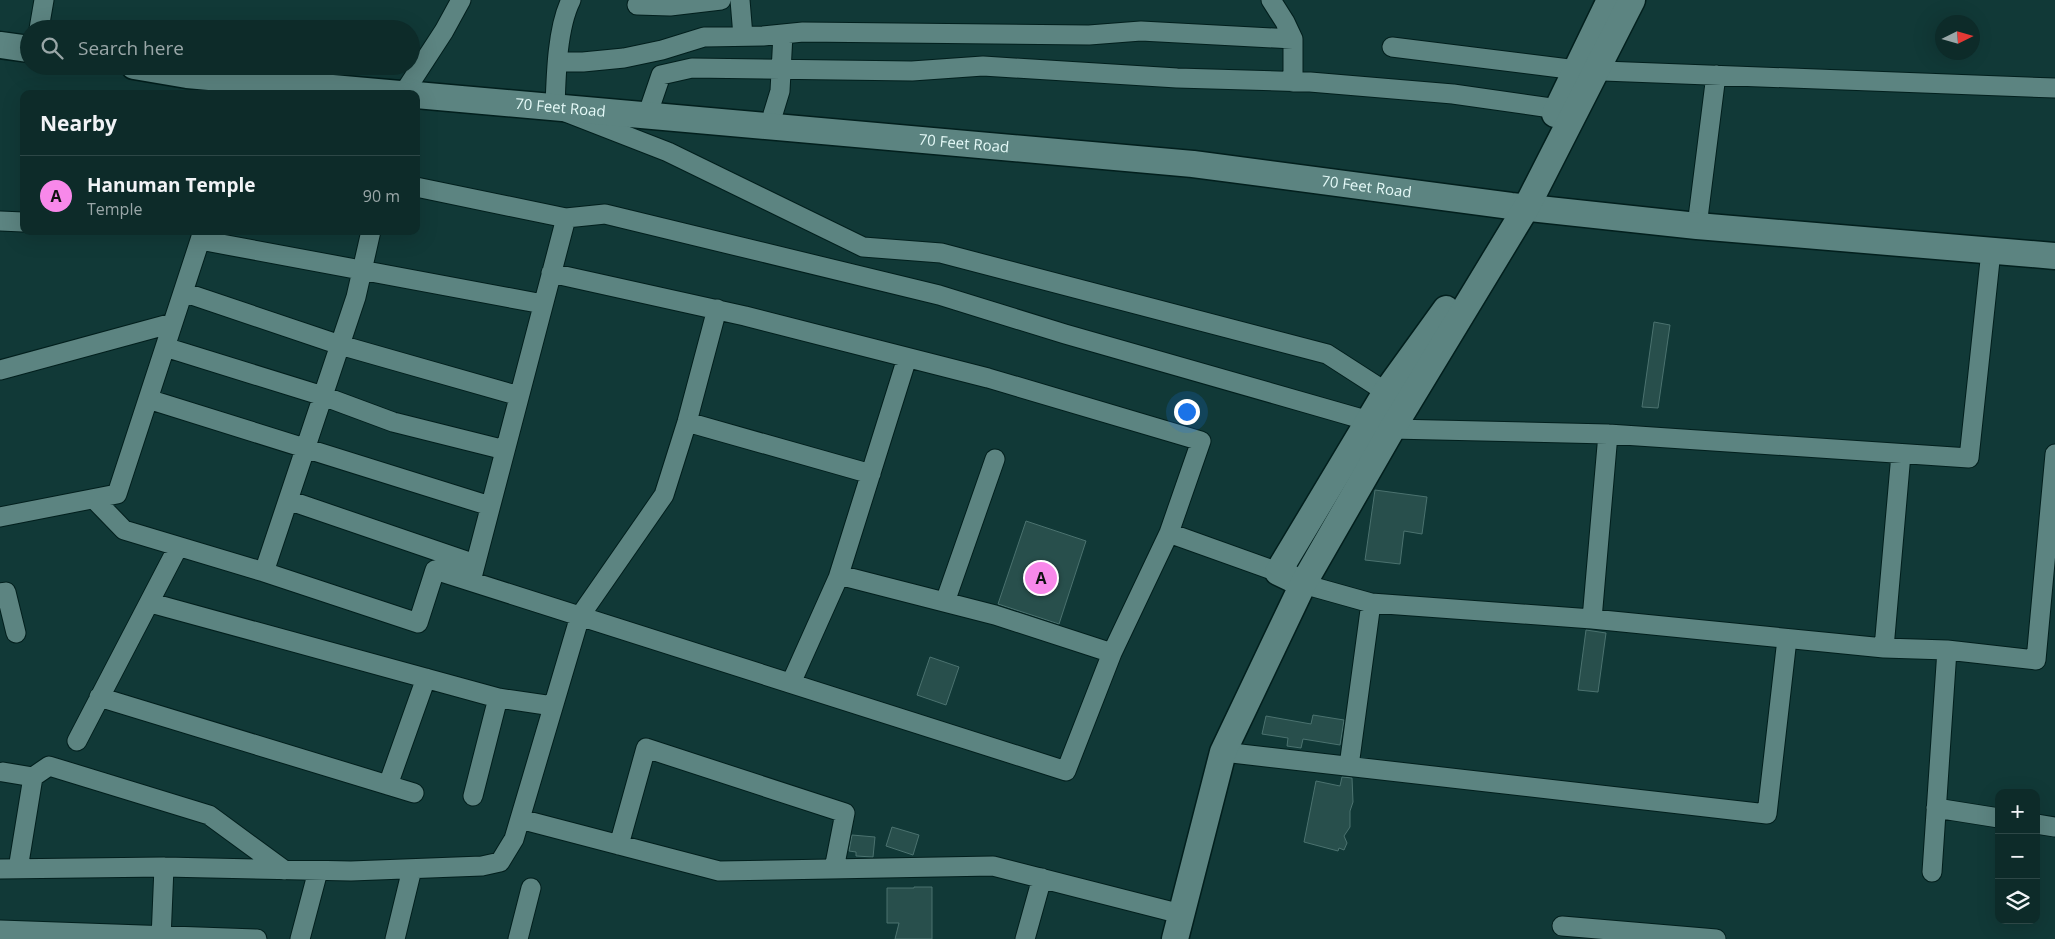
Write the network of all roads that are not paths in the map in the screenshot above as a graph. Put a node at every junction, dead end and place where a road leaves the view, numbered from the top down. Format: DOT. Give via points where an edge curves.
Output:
graph roads {
  1 [pos="44,0"];
  2 [pos="461,0"];
  3 [pos="571,0"];
  4 [pos="721,0"];
  5 [pos="740,0"];
  6 [pos="1271,0"];
  7 [pos="1610,0"];
  8 [pos="1632,0"];
  9 [pos="637,5"];
  10 [pos="41,20"];
  11 [pos="783,34"];
  12 [pos="743,36"];
  13 [pos="1292,39"];
  14 [pos="0,45"];
  15 [pos="1392,47"];
  16 [pos="20,48"];
  17 [pos="558,62"];
  18 [pos="420,66"];
  19 [pos="1587,70"];
  20 [pos="781,71"];
  21 [pos="187,75"];
  22 [pos="414,75"];
  23 [pos="1716,75"];
  24 [pos="1293,82"];
  25 [pos="249,87"];
  26 [pos="2055,88"];
  27 [pos="314,90"];
  28 [pos="404,90"];
  29 [pos="420,95"];
  30 [pos="555,108"];
  31 [pos="1558,109"];
  32 [pos="647,116"];
  33 [pos="769,127"];
  34 [pos="420,188"];
  35 [pos="1519,207"];
  36 [pos="566,218"];
  37 [pos="0,220"];
  38 [pos="20,222"];
  39 [pos="1697,226"];
  40 [pos="370,235"];
  41 [pos="201,236"];
  42 [pos="1991,251"];
  43 [pos="2055,256"];
  44 [pos="362,271"];
  45 [pos="551,273"];
  46 [pos="183,292"];
  47 [pos="543,304"];
  48 [pos="717,310"];
  49 [pos="173,323"];
  50 [pos="340,344"];
  51 [pos="165,347"];
  52 [pos="907,358"];
  53 [pos="0,370"];
  54 [pos="1386,392"];
  55 [pos="323,396"];
  56 [pos="519,396"];
  57 [pos="148,399"];
  58 [pos="687,422"];
  59 [pos="1380,425"];
  60 [pos="1608,434"];
  61 [pos="306,448"];
  62 [pos="505,450"];
  63 [pos="1901,454"];
  64 [pos="2055,454"];
  65 [pos="995,459"];
  66 [pos="870,474"];
  67 [pos="94,499"];
  68 [pos="288,500"];
  69 [pos="490,506"];
  70 [pos="0,517"];
  71 [pos="1170,533"];
  72 [pos="178,547"];
  73 [pos="2050,554"];
  74 [pos="264,572"];
  75 [pos="1278,572"];
  76 [pos="473,573"];
  77 [pos="839,575"];
  78 [pos="1303,584"];
  79 [pos="0,593"];
  80 [pos="945,602"];
  81 [pos="151,603"];
  82 [pos="1371,603"];
  83 [pos="580,616"];
  84 [pos="1592,619"];
  85 [pos="16,633"];
  86 [pos="1787,639"];
  87 [pos="1884,648"];
  88 [pos="1947,650"];
  89 [pos="1112,652"];
  90 [pos="426,678"];
  91 [pos="791,683"];
  92 [pos="99,696"];
  93 [pos="498,698"];
  94 [pos="553,706"];
  95 [pos="77,741"];
  96 [pos="1223,752"];
  97 [pos="1349,766"];
  98 [pos="3,772"];
  99 [pos="33,777"];
  100 [pos="388,785"];
  101 [pos="414,793"];
  102 [pos="473,796"];
  103 [pos="1936,808"];
  104 [pos="1995,817"];
  105 [pos="520,819"];
  106 [pos="2040,825"];
  107 [pos="2055,827"];
  108 [pos="619,845"];
  109 [pos="164,867"];
  110 [pos="9,869"];
  111 [pos="412,869"];
  112 [pos="834,869"];
  113 [pos="284,870"];
  114 [pos="318,871"];
  115 [pos="1932,872"];
  116 [pos="1042,878"];
  117 [pos="531,888"];
  118 [pos="1181,914"];
  119 [pos="1562,926"];
  120 [pos="0,930"];
  121 [pos="162,938"];
  122 [pos="257,939"];
  123 [pos="300,939"];
  124 [pos="395,939"];
  125 [pos="518,939"];
  126 [pos="1025,939"];
  127 [pos="1175,939"];
  128 [pos="1716,939"];
  1 -- 10 [label="street"];
  2 -- 18 [label="street"];
  3 -- 17 [label="street" via="565,12"];
  4 -- 9 [label="street" via="670,6"];
  5 -- 12 [label="street"];
  6 -- 13 [label="street"];
  7 -- 19 [label="street"];
  8 -- 19 [label="street"];
  11 -- 12 [label="street"];
  11 -- 13 [label="street" via="1089,34 1141,31"];
  11 -- 20 [label="street"];
  12 -- 17 [label="street" via="704,37 624,58"];
  13 -- 24 [label="street"];
  14 -- 16 [label="street"];
  15 -- 19 [label="street"];
  17 -- 30 [label="street"];
  19 -- 23 [label="street"];
  19 -- 31 [label="street"];
  19 -- 35 [label="street"];
  20 -- 24 [label="street" via="912,71 983,66"];
  20 -- 32 [label="street" via="692,68 661,75"];
  20 -- 33 [label="street" via="780,91"];
  21 -- 25 [label="street"];
  22 -- 28 [label="street"];
  23 -- 26 [label="street"];
  23 -- 39 [label="street"];
  24 -- 31 [label="street" via="1453,94"];
  25 -- 27 [label="street"];
  29 -- 30 [label="street, 70 Feet Road"];
  30 -- 32 [label="street, 70 Feet Road"];
  30 -- 54 [label="street" via="668,152 863,247 941,253 1327,354"];
  31 -- 35 [label="street"];
  32 -- 33 [label="street, 70 Feet Road"];
  33 -- 35 [label="street, 70 Feet Road" via="1193,164"];
  34 -- 36 [label="street"];
  35 -- 39 [label="street, 70 Feet Road"];
  35 -- 54 [label="street"];
  35 -- 59 [label="street"];
  36 -- 45 [label="street"];
  36 -- 59 [label="street" via="605,214 939,295"];
  37 -- 38 [label="street"];
  39 -- 42 [label="street, 70 Feet Road"];
  40 -- 44 [label="street"];
  41 -- 44 [label="street"];
  41 -- 46 [label="street"];
  42 -- 43 [label="street, 70 Feet Road"];
  42 -- 63 [label="street" via="1969,458"];
  44 -- 47 [label="street"];
  44 -- 50 [label="street"];
  45 -- 47 [label="street"];
  45 -- 48 [label="street"];
  46 -- 49 [label="street"];
  46 -- 50 [label="street"];
  47 -- 56 [label="street"];
  48 -- 52 [label="street"];
  48 -- 58 [label="street"];
  49 -- 51 [label="street"];
  49 -- 53 [label="street"];
  50 -- 55 [label="street"];
  50 -- 56 [label="street"];
  51 -- 55 [label="street"];
  51 -- 57 [label="street"];
  52 -- 66 [label="street"];
  52 -- 71 [label="street" via="988,378 1201,441"];
  54 -- 59 [label="street"];
  55 -- 61 [label="street"];
  55 -- 62 [label="street" via="393,422"];
  56 -- 62 [label="street"];
  57 -- 61 [label="street"];
  57 -- 67 [label="street" via="117,494"];
  58 -- 66 [label="street"];
  58 -- 83 [label="street" via="664,495"];
  59 -- 60 [label="street"];
  59 -- 75 [label="street"];
  59 -- 78 [label="street"];
  60 -- 63 [label="street"];
  60 -- 84 [label="street"];
  61 -- 68 [label="street"];
  61 -- 69 [label="street"];
  62 -- 69 [label="street"];
  63 -- 87 [label="street"];
  64 -- 73 [label="street"];
  65 -- 80 [label="street"];
  66 -- 77 [label="street"];
  67 -- 70 [label="street"];
  67 -- 72 [label="street" via="124,530"];
  68 -- 74 [label="street"];
  68 -- 76 [label="street"];
  69 -- 76 [label="street"];
  71 -- 75 [label="street"];
  71 -- 89 [label="street"];
  72 -- 74 [label="street"];
  72 -- 81 [label="street"];
  73 -- 88 [label="street" via="2036,660"];
  74 -- 76 [label="street" via="418,623 435,570"];
  75 -- 78 [label="street"];
  76 -- 83 [label="street"];
  77 -- 80 [label="street"];
  77 -- 91 [label="street"];
  78 -- 82 [label="street"];
  78 -- 96 [label="street"];
  79 -- 85 [label="street" via="6,592"];
  80 -- 89 [label="street"];
  81 -- 90 [label="street"];
  81 -- 92 [label="street"];
  82 -- 84 [label="street"];
  82 -- 97 [label="street"];
  83 -- 91 [label="street"];
  83 -- 94 [label="street"];
  84 -- 86 [label="street"];
  86 -- 87 [label="street"];
  86 -- 97 [label="street" via="1767,814"];
  87 -- 88 [label="street"];
  88 -- 103 [label="street"];
  89 -- 91 [label="street" via="1066,771"];
  90 -- 93 [label="street"];
  90 -- 100 [label="street"];
  92 -- 95 [label="street"];
  92 -- 100 [label="street"];
  93 -- 94 [label="street"];
  93 -- 102 [label="street"];
  94 -- 105 [label="street"];
  96 -- 97 [label="street"];
  96 -- 118 [label="street"];
  98 -- 99 [label="street"];
  99 -- 110 [label="street"];
  99 -- 113 [label="street" via="50,766 210,815"];
  100 -- 101 [label="street"];
  103 -- 104 [label="street"];
  103 -- 115 [label="street"];
  105 -- 108 [label="street"];
  105 -- 111 [label="street" via="514,839 500,862 482,866"];
  106 -- 107 [label="street"];
  108 -- 112 [label="street" via="719,871"];
  108 -- 112 [label="street" via="646,748 845,814"];
  109 -- 110 [label="street"];
  109 -- 113 [label="street"];
  109 -- 121 [label="street"];
  111 -- 114 [label="street"];
  111 -- 124 [label="street"];
  112 -- 116 [label="street" via="993,866"];
  113 -- 114 [label="street"];
  114 -- 123 [label="street"];
  116 -- 118 [label="street"];
  116 -- 126 [label="street"];
  117 -- 125 [label="street"];
  118 -- 127 [label="street"];
  119 -- 128 [label="street"];
  120 -- 121 [label="street"];
  121 -- 122 [label="street"];
}
